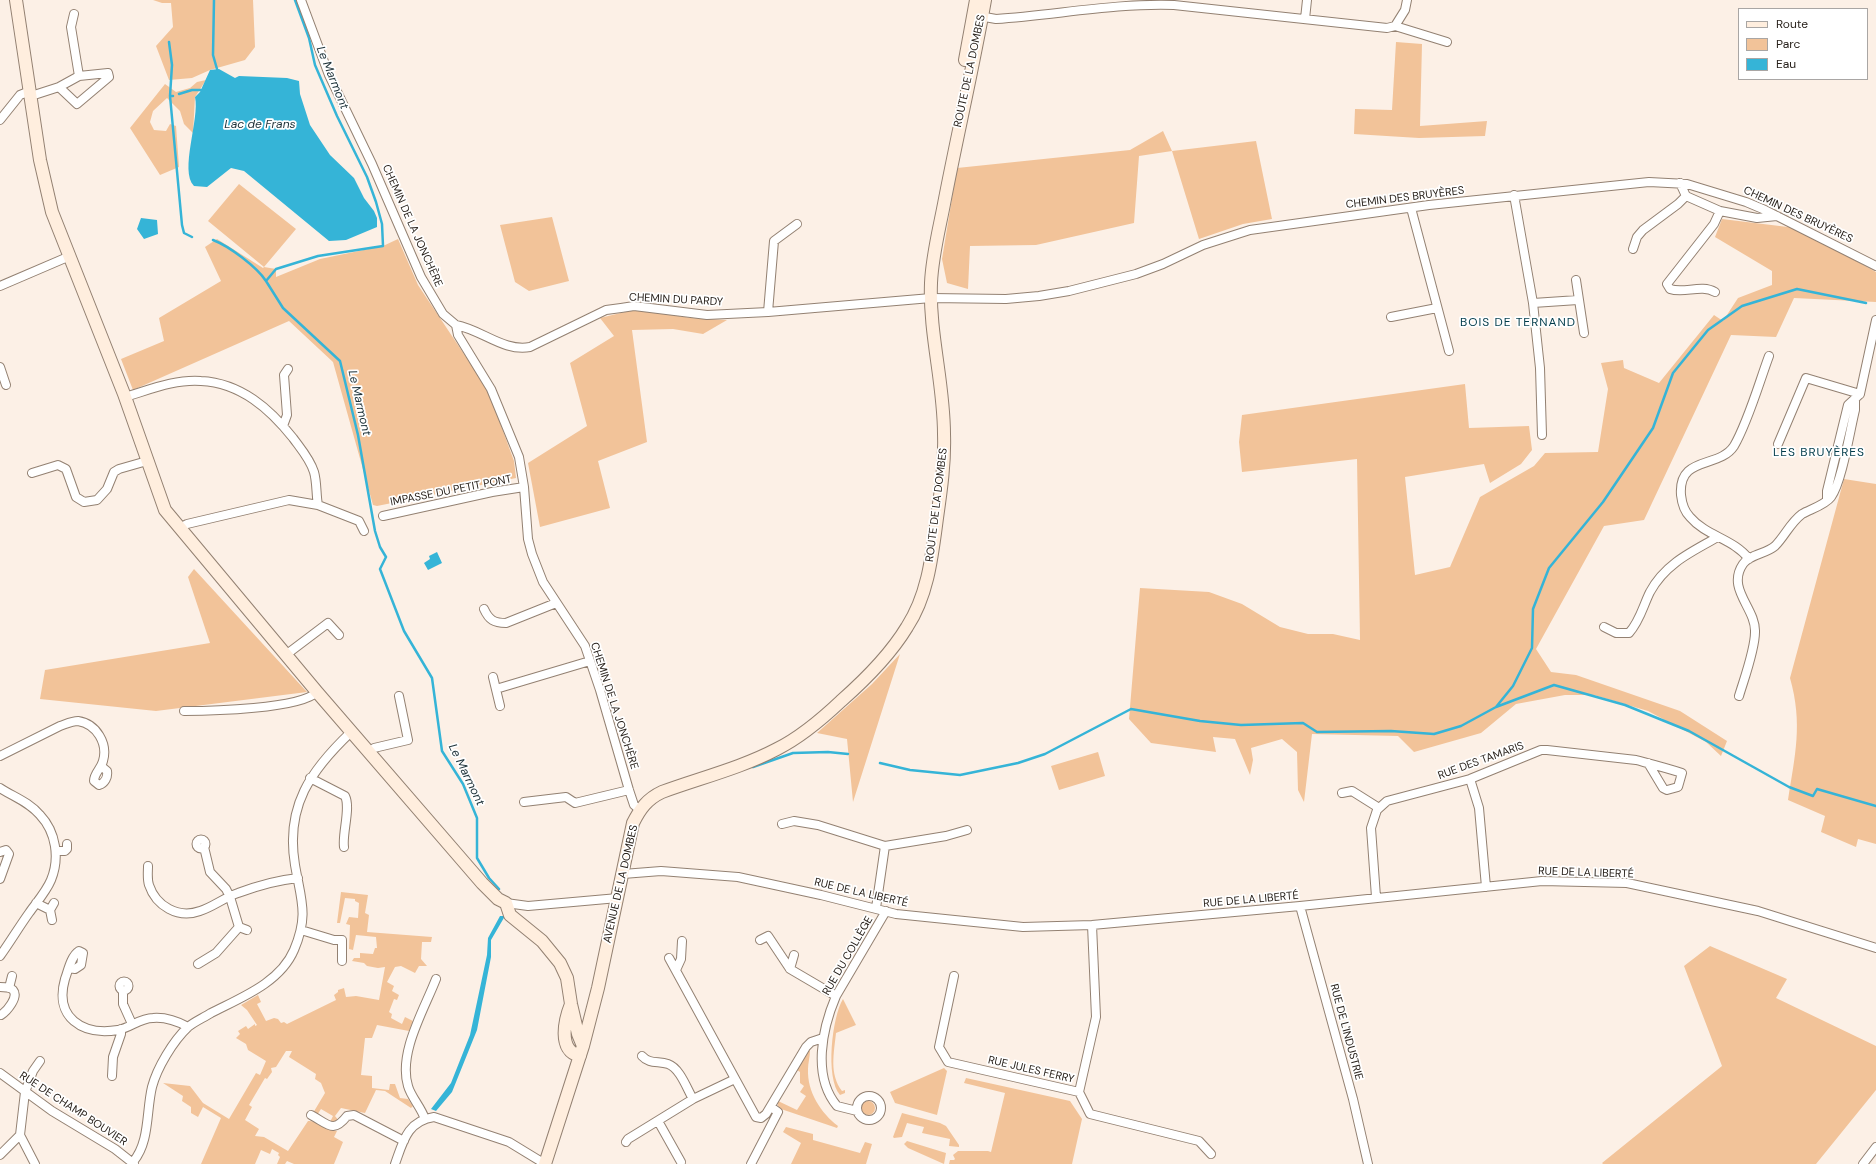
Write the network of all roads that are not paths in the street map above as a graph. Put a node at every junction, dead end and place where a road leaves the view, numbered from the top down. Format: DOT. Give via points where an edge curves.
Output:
graph roads {
  1 [pos="16,0"];
  2 [pos="301,0"];
  3 [pos="976,0"];
  4 [pos="985,0"];
  5 [pos="1307,0"];
  6 [pos="1407,0"];
  7 [pos="74,14"];
  8 [pos="978,15"];
  9 [pos="1305,19"];
  10 [pos="1396,26"];
  11 [pos="1447,42"];
  12 [pos="79,76"];
  13 [pos="59,87"];
  14 [pos="30,93"];
  15 [pos="0,120"];
  16 [pos="1680,183"];
  17 [pos="1514,195"];
  18 [pos="1686,196"];
  19 [pos="1411,208"];
  20 [pos="1720,211"];
  21 [pos="1778,216"];
  22 [pos="797,224"];
  23 [pos="1633,249"];
  24 [pos="70,256"];
  25 [pos="1876,266"];
  26 [pos="1576,280"];
  27 [pos="0,286"];
  28 [pos="1715,292"];
  29 [pos="931,298"];
  30 [pos="1578,300"];
  31 [pos="1533,303"];
  32 [pos="1437,308"];
  33 [pos="768,312"];
  34 [pos="1391,317"];
  35 [pos="1876,320"];
  36 [pos="456,325"];
  37 [pos="1584,333"];
  38 [pos="1449,351"];
  39 [pos="1769,356"];
  40 [pos="0,367"];
  41 [pos="288,369"];
  42 [pos="6,385"];
  43 [pos="1857,396"];
  44 [pos="125,397"];
  45 [pos="283,426"];
  46 [pos="1542,435"];
  47 [pos="1778,444"];
  48 [pos="146,461"];
  49 [pos="32,472"];
  50 [pos="524,487"];
  51 [pos="318,505"];
  52 [pos="383,516"];
  53 [pos="179,528"];
  54 [pos="364,531"];
  55 [pos="1718,537"];
  56 [pos="1749,559"];
  57 [pos="556,603"];
  58 [pos="484,609"];
  59 [pos="1604,627"];
  60 [pos="339,635"];
  61 [pos="287,654"];
  62 [pos="590,661"];
  63 [pos="493,677"];
  64 [pos="496,689"];
  65 [pos="317,692"];
  66 [pos="399,696"];
  67 [pos="1739,696"];
  68 [pos="500,706"];
  69 [pos="184,711"];
  70 [pos="351,732"];
  71 [pos="370,752"];
  72 [pos="765,755"];
  73 [pos="0,756"];
  74 [pos="1648,763"];
  75 [pos="100,766"];
  76 [pos="310,778"];
  77 [pos="1470,779"];
  78 [pos="0,788"];
  79 [pos="629,790"];
  80 [pos="1342,793"];
  81 [pos="524,802"];
  82 [pos="1379,808"];
  83 [pos="640,810"];
  84 [pos="782,824"];
  85 [pos="967,830"];
  86 [pos="67,844"];
  87 [pos="885,846"];
  88 [pos="204,847"];
  89 [pos="344,847"];
  90 [pos="56,851"];
  91 [pos="0,852"];
  92 [pos="2,866"];
  93 [pos="148,866"];
  94 [pos="623,874"];
  95 [pos="298,878"];
  96 [pos="0,879"];
  97 [pos="1486,887"];
  98 [pos="230,897"];
  99 [pos="1376,897"];
  100 [pos="618,898"];
  101 [pos="36,903"];
  102 [pos="506,903"];
  103 [pos="1300,906"];
  104 [pos="876,908"];
  105 [pos="886,912"];
  106 [pos="52,920"];
  107 [pos="1092,925"];
  108 [pos="239,926"];
  109 [pos="247,930"];
  110 [pos="301,930"];
  111 [pos="760,940"];
  112 [pos="682,941"];
  113 [pos="1876,948"];
  114 [pos="2,950"];
  115 [pos="794,955"];
  116 [pos="669,958"];
  117 [pos="342,961"];
  118 [pos="198,964"];
  119 [pos="69,968"];
  120 [pos="676,970"];
  121 [pos="790,970"];
  122 [pos="12,976"];
  123 [pos="954,976"];
  124 [pos="436,979"];
  125 [pos="4,987"];
  126 [pos="123,990"];
  127 [pos="836,996"];
  128 [pos="2,1015"];
  129 [pos="132,1024"];
  130 [pos="188,1027"];
  131 [pos="121,1029"];
  132 [pos="823,1038"];
  133 [pos="581,1051"];
  134 [pos="642,1056"];
  135 [pos="40,1061"];
  136 [pos="0,1073"];
  137 [pos="112,1076"];
  138 [pos="735,1080"];
  139 [pos="25,1092"];
  140 [pos="1079,1092"];
  141 [pos="693,1099"];
  142 [pos="771,1107"];
  143 [pos="857,1111"];
  144 [pos="311,1115"];
  145 [pos="425,1119"];
  146 [pos="658,1121"];
  147 [pos="20,1135"];
  148 [pos="404,1141"];
  149 [pos="626,1142"];
  150 [pos="1876,1147"];
  151 [pos="1211,1154"];
  152 [pos="0,1155"];
  153 [pos="131,1161"];
  154 [pos="680,1162"];
  155 [pos="35,1164"];
  156 [pos="121,1164"];
  157 [pos="395,1164"];
  158 [pos="545,1164"];
  159 [pos="751,1164"];
  160 [pos="1368,1164"];
  161 [pos="1862,1164"];
  1 -- 14 [label="main road"];
  2 -- 36 [label="street, CHEMIN DE LA JONCHÈRE" via="329,75 372,164 421,277 443,314"];
  3 -- 8 [label="main road, ROUTE DE LA DOMBES"];
  4 -- 8 [label="main road, ROUTE DE LA DOMBES"];
  5 -- 9 [label="street"];
  6 -- 10 [label="street"];
  7 -- 12 [label="street" via="72,27"];
  8 -- 9 [label="street" via="1004,18 1155,4"];
  8 -- 29 [label="main road, ROUTE DE LA DOMBES" via="933,262"];
  9 -- 10 [label="street" via="1387,28"];
  10 -- 11 [label="street"];
  12 -- 13 [label="street"];
  12 -- 13 [label="street" via="108,73 109,77 77,104"];
  13 -- 14 [label="street"];
  14 -- 15 [label="street" via="20,95"];
  14 -- 24 [label="main road" via="46,189 52,212"];
  16 -- 17 [label="street, CHEMIN DES BRUYÈRES" via="1649,182"];
  16 -- 18 [label="street"];
  16 -- 21 [label="street, CHEMIN DES BRUYÈRES" via="1729,196"];
  17 -- 19 [label="street, CHEMIN DES BRUYÈRES"];
  17 -- 31 [label="street"];
  18 -- 20 [label="street"];
  18 -- 23 [label="street" via="1643,230 1636,237"];
  19 -- 29 [label="street, CHEMIN DES BRUYÈRES" via="1250,230 1203,245 1136,274 1069,291 1020,299"];
  19 -- 32 [label="street"];
  20 -- 21 [label="street" via="1756,218"];
  20 -- 28 [label="street" via="1714,224 1668,284 1670,289 1677,291 1702,289"];
  21 -- 25 [label="street, CHEMIN DES BRUYÈRES"];
  22 -- 33 [label="street" via="774,241"];
  24 -- 27 [label="street"];
  24 -- 44 [label="main road"];
  26 -- 30 [label="street"];
  29 -- 33 [label="street, CHEMIN DU PARDY"];
  29 -- 72 [label="main road, ROUTE DE LA DOMBES" via="932,328 944,407 944,456 935,534 929,571 921,598 902,636 865,679 812,726"];
  30 -- 31 [label="street"];
  30 -- 37 [label="street"];
  31 -- 46 [label="street" via="1540,368"];
  32 -- 34 [label="street"];
  32 -- 38 [label="street"];
  33 -- 36 [label="street, CHEMIN DU PARDY" via="707,315 634,306 606,310 520,349"];
  35 -- 43 [label="street"];
  36 -- 50 [label="street, CHEMIN DE LA JONCHÈRE" via="458,335 494,396 519,457"];
  39 -- 55 [label="street" via="1738,440 1731,451 1693,467 1682,483 1684,509 1696,523"];
  40 -- 42 [label="street"];
  41 -- 45 [label="street" via="284,375 287,415"];
  43 -- 47 [label="street" via="1806,378"];
  43 -- 56 [label="street" via="1848,405 1827,500 1797,518 1773,548"];
  44 -- 45 [label="street" via="174,383 200,380 222,383 239,390 268,409"];
  44 -- 48 [label="main road"];
  45 -- 51 [label="street" via="306,454 314,472"];
  48 -- 49 [label="street" via="114,472 107,489 97,500 84,502 76,497 66,469 62,466"];
  48 -- 53 [label="main road" via="165,510"];
  50 -- 52 [label="street, IMPASSE DU PETIT PONT"];
  50 -- 57 [label="street, CHEMIN DE LA JONCHÈRE" via="528,539 532,554 543,582"];
  51 -- 53 [label="street" via="289,500"];
  51 -- 54 [label="street" via="363,520"];
  53 -- 61 [label="main road"];
  55 -- 56 [label="street" via="1737,547"];
  55 -- 59 [label="street" via="1674,562 1664,571 1652,588 1635,627 1629,633 1616,633"];
  56 -- 67 [label="street" via="1741,569 1738,585 1752,616 1755,632"];
  57 -- 58 [label="street" via="506,623 492,621"];
  57 -- 62 [label="street, CHEMIN DE LA JONCHÈRE" via="585,646"];
  60 -- 61 [label="street" via="328,623"];
  61 -- 65 [label="main road"];
  62 -- 64 [label="street"];
  62 -- 79 [label="street, CHEMIN DE LA JONCHÈRE"];
  63 -- 64 [label="street"];
  64 -- 68 [label="street"];
  65 -- 69 [label="street" via="309,698 260,708"];
  65 -- 70 [label="main road"];
  66 -- 71 [label="street" via="408,740 374,748"];
  70 -- 71 [label="main road"];
  70 -- 76 [label="street" via="326,756"];
  71 -- 102 [label="main road" via="482,883 498,899"];
  72 -- 83 [label="main road, AVENUE DE LA DOMBES" via="662,792 650,798"];
  73 -- 75 [label="street" via="60,726 78,721 92,727 102,738 103,762"];
  74 -- 74 [label="street, RUE DES TAMARIS" via="1663,788 1667,790 1678,787 1682,773"];
  74 -- 77 [label="street, RUE DES TAMARIS" via="1541,750"];
  76 -- 89 [label="street" via="345,796 347,806"];
  76 -- 95 [label="street" via="299,803 293,829 293,853"];
  77 -- 82 [label="street, RUE DES TAMARIS" via="1387,802"];
  77 -- 97 [label="street" via="1479,808"];
  78 -- 90 [label="street" via="40,814 51,831"];
  79 -- 81 [label="street" via="575,803 566,797"];
  79 -- 83 [label="street, CHEMIN DE LA JONCHÈRE" via="634,805"];
  80 -- 82 [label="street" via="1352,792"];
  82 -- 99 [label="street" via="1371,828"];
  83 -- 94 [label="main road, AVENUE DE LA DOMBES" via="633,823"];
  84 -- 87 [label="street" via="794,820 818,825"];
  85 -- 87 [label="street"];
  86 -- 90 [label="street" via="65,851"];
  87 -- 104 [label="street"];
  88 -- 98 [label="street" via="210,872"];
  90 -- 101 [label="street" via="51,880"];
  91 -- 92 [label="street" via="9,852"];
  92 -- 96 [label="street"];
  93 -- 98 [label="street" via="149,884 164,907 190,914"];
  94 -- 100 [label="main road, AVENUE DE LA DOMBES"];
  94 -- 104 [label="street, RUE DE LA LIBERTÉ" via="661,871 738,877"];
  95 -- 98 [label="street" via="278,881"];
  95 -- 110 [label="street" via="303,902"];
  97 -- 99 [label="street, RUE DE LA LIBERTÉ"];
  97 -- 113 [label="street, RUE DE LA LIBERTÉ" via="1542,881 1627,883 1758,910"];
  98 -- 108 [label="street"];
  99 -- 103 [label="street, RUE DE LA LIBERTÉ"];
  100 -- 102 [label="street" via="528,906"];
  100 -- 133 [label="main road, AVENUE DE LA DOMBES"];
  101 -- 106 [label="street" via="52,906"];
  101 -- 114 [label="street"];
  102 -- 133 [label="main road" via="510,915 542,941 560,963 567,978"];
  103 -- 107 [label="street, RUE DE LA LIBERTÉ"];
  103 -- 160 [label="street, RUE DE L'INDUSTRIE" via="1353,1099"];
  104 -- 105 [label="street, RUE DE LA LIBERTÉ"];
  105 -- 107 [label="street, RUE DE LA LIBERTÉ" via="1023,927"];
  105 -- 127 [label="street, RUE DU COLLÈGE"];
  107 -- 140 [label="street, RUE JULES FERRY" via="1096,1017"];
  108 -- 109 [label="street"];
  108 -- 118 [label="street" via="216,953"];
  110 -- 117 [label="street" via="342,940"];
  110 -- 130 [label="street" via="293,952 271,979"];
  111 -- 121 [label="street" via="768,936"];
  112 -- 120 [label="street" via="681,959"];
  115 -- 121 [label="street"];
  116 -- 120 [label="street"];
  119 -- 131 [label="street" via="63,996 67,1014 85,1028"];
  120 -- 138 [label="street"];
  121 -- 127 [label="street"];
  122 -- 125 [label="street"];
  123 -- 140 [label="street, RUE JULES FERRY" via="939,1047 948,1062"];
  124 -- 145 [label="street" via="408,1050 405,1069 408,1086"];
  125 -- 128 [label="street" via="12,990 14,994 12,1003"];
  126 -- 129 [label="street" via="123,1004"];
  127 -- 132 [label="street, RUE DU COLLÈGE"];
  129 -- 130 [label="street" via="159,1018 179,1021"];
  129 -- 131 [label="street"];
  130 -- 153 [label="street" via="165,1058 153,1083 144,1143"];
  131 -- 137 [label="street" via="113,1057"];
  132 -- 142 [label="street" via="811,1042 806,1047"];
  132 -- 143 [label="street, RUE DU COLLÈGE" via="822,1063 828,1092 837,1106"];
  133 -- 158 [label="main road, AVENUE DE LA DOMBES"];
  134 -- 141 [label="street" via="647,1061 669,1064 677,1072"];
  135 -- 139 [label="street" via="32,1071"];
  136 -- 139 [label="street, RUE DE CHAMP BOUVIER"];
  138 -- 141 [label="street"];
  138 -- 142 [label="street" via="756,1117 761,1118"];
  139 -- 147 [label="street"];
  139 -- 153 [label="street, RUE DE CHAMP BOUVIER"];
  140 -- 151 [label="street" via="1090,1114 1199,1141"];
  141 -- 146 [label="street"];
  142 -- 159 [label="street" via="778,1112"];
  144 -- 148 [label="street" via="336,1127 347,1116 354,1115"];
  145 -- 148 [label="street" via="415,1124"];
  145 -- 158 [label="street" via="442,1119 509,1142"];
  146 -- 149 [label="street"];
  146 -- 154 [label="street"];
  147 -- 152 [label="street"];
  147 -- 155 [label="street"];
  148 -- 157 [label="street"];
  150 -- 161 [label="street"];
  153 -- 156 [label="street"];
}
